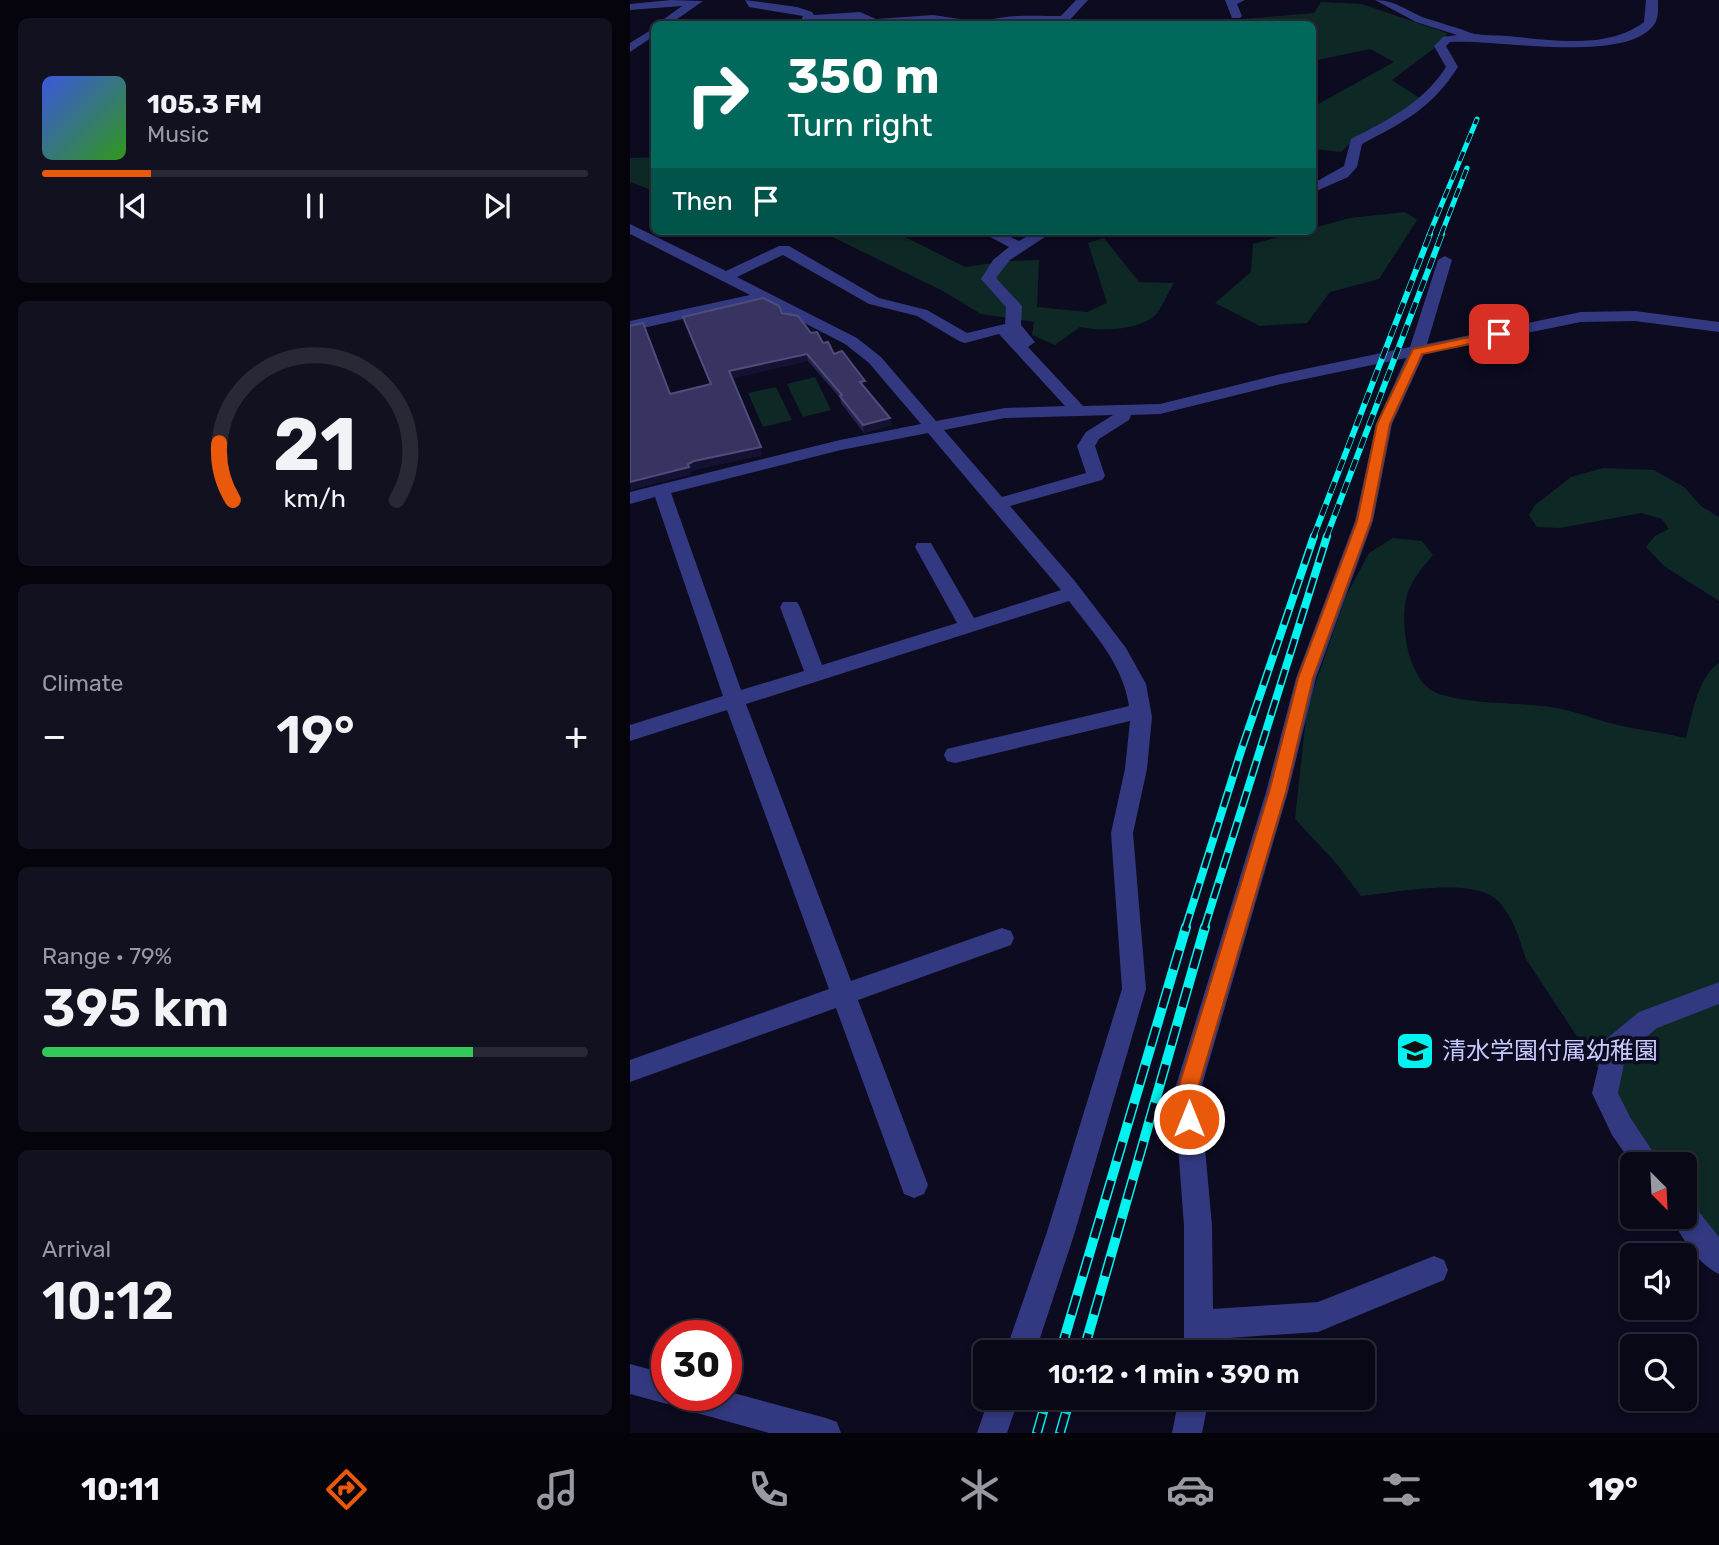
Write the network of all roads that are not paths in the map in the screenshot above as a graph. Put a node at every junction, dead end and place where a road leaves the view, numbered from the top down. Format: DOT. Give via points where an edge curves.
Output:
graph roads {
  1 [pos="697,0"];
  2 [pos="751,0"];
  3 [pos="788,0"];
  4 [pos="863,0"];
  5 [pos="1082,0"];
  6 [pos="1239,0"];
  7 [pos="1381,0"];
  8 [pos="1652,0"];
  9 [pos="630,7"];
  10 [pos="776,8"];
  11 [pos="1236,16"];
  12 [pos="859,19"];
  13 [pos="667,21"];
  14 [pos="807,21"];
  15 [pos="824,21"];
  16 [pos="889,21"];
  17 [pos="962,21"];
  18 [pos="1009,21"];
  19 [pos="1050,21"];
  20 [pos="1064,21"];
  21 [pos="651,32"];
  22 [pos="1472,37"];
  23 [pos="630,48"];
  24 [pos="1316,187"];
  25 [pos="630,228"];
  26 [pos="995,235"];
  27 [pos="1040,235"];
  28 [pos="1019,246"];
  29 [pos="1446,260"];
  30 [pos="727,276"];
  31 [pos="766,296"];
  32 [pos="630,326"];
  33 [pos="1719,327"];
  34 [pos="1417,352"];
  35 [pos="1029,358"];
  36 [pos="1077,409"];
  37 [pos="1123,411"];
  38 [pos="931,427"];
  39 [pos="661,490"];
  40 [pos="630,498"];
  41 [pos="1000,503"];
  42 [pos="924,547"];
  43 [pos="1073,593"];
  44 [pos="790,607"];
  45 [pos="968,625"];
  46 [pos="815,674"];
  47 [pos="735,702"];
  48 [pos="1140,711"];
  49 [pos="630,733"];
  50 [pos="955,755"];
  51 [pos="1002,938"];
  52 [pos="1719,993"];
  53 [pos="845,994"];
  54 [pos="630,1071"];
  55 [pos="1639,1152"];
  56 [pos="914,1185"];
  57 [pos="1695,1229"];
  58 [pos="1719,1260"];
  59 [pos="1434,1270"];
  60 [pos="1198,1339"];
  61 [pos="1024,1340"];
  62 [pos="630,1379"];
  63 [pos="651,1385"];
  64 [pos="742,1410"];
  65 [pos="1000,1410"];
  66 [pos="1192,1410"];
  67 [pos="826,1433"];
  68 [pos="992,1433"];
  69 [pos="1187,1433"];
  1 -- 9 [label="street"];
  1 -- 13 [label="street"];
  2 -- 10 [label="street" via="753,5"];
  3 -- 10 [label="street"];
  4 -- 12 [label="street"];
  5 -- 20 [label="street"];
  6 -- 11 [label="street" via="1230,1"];
  7 -- 22 [label="street" via="1420,20"];
  8 -- 22 [label="street" via="1649,24 1639,32 1611,39 1548,44"];
  10 -- 14 [label="street" via="808,14"];
  12 -- 15 [label="street"];
  16 -- 17 [label="street" via="935,14"];
  18 -- 19 [label="street"];
  21 -- 23 [label="street"];
  22 -- 24 [label="street" via="1447,39 1440,46 1452,67 1416,112 1356,142 1350,167"];
  25 -- 30 [label="street"];
  26 -- 28 [label="street"];
  27 -- 28 [label="street"];
  28 -- 35 [label="street" via="988,279 1014,306 1013,326 1029,344"];
  29 -- 34 [label="street"];
  30 -- 31 [label="street"];
  30 -- 35 [label="street" via="784,250 874,301 922,313 965,338 1002,328"];
  31 -- 32 [label="street"];
  31 -- 38 [label="street" via="851,341 875,360"];
  33 -- 34 [label="street" via="1635,316 1581,317"];
  34 -- 37 [label="street" via="1184,404"];
  34 -- 60 [label="street" via="1384,424 1364,521 1306,678 1277,792 1187,1092 1198,1226"];
  35 -- 36 [label="street"];
  36 -- 37 [label="street"];
  36 -- 38 [label="street" via="1005,413"];
  37 -- 41 [label="street" via="1123,416 1092,436 1086,446 1096,476"];
  38 -- 39 [label="street"];
  38 -- 41 [label="street"];
  39 -- 40 [label="street"];
  39 -- 47 [label="street"];
  41 -- 43 [label="street"];
  42 -- 45 [label="street"];
  43 -- 45 [label="street"];
  43 -- 48 [label="street" via="1119,653 1136,684"];
  44 -- 46 [label="street"];
  45 -- 46 [label="street"];
  46 -- 47 [label="street"];
  47 -- 49 [label="street"];
  47 -- 53 [label="street"];
  48 -- 50 [label="street"];
  48 -- 61 [label="street" via="1136,769 1122,833 1134,989"];
  51 -- 53 [label="street"];
  52 -- 55 [label="street" via="1648,1020 1614,1048 1605,1093"];
  53 -- 54 [label="street"];
  53 -- 56 [label="street"];
  57 -- 58 [label="street"];
  59 -- 60 [label="street" via="1318,1317"];
  62 -- 63 [label="street"];
  64 -- 67 [label="street"];
  65 -- 68 [label="street"];
  66 -- 69 [label="street"];
}
